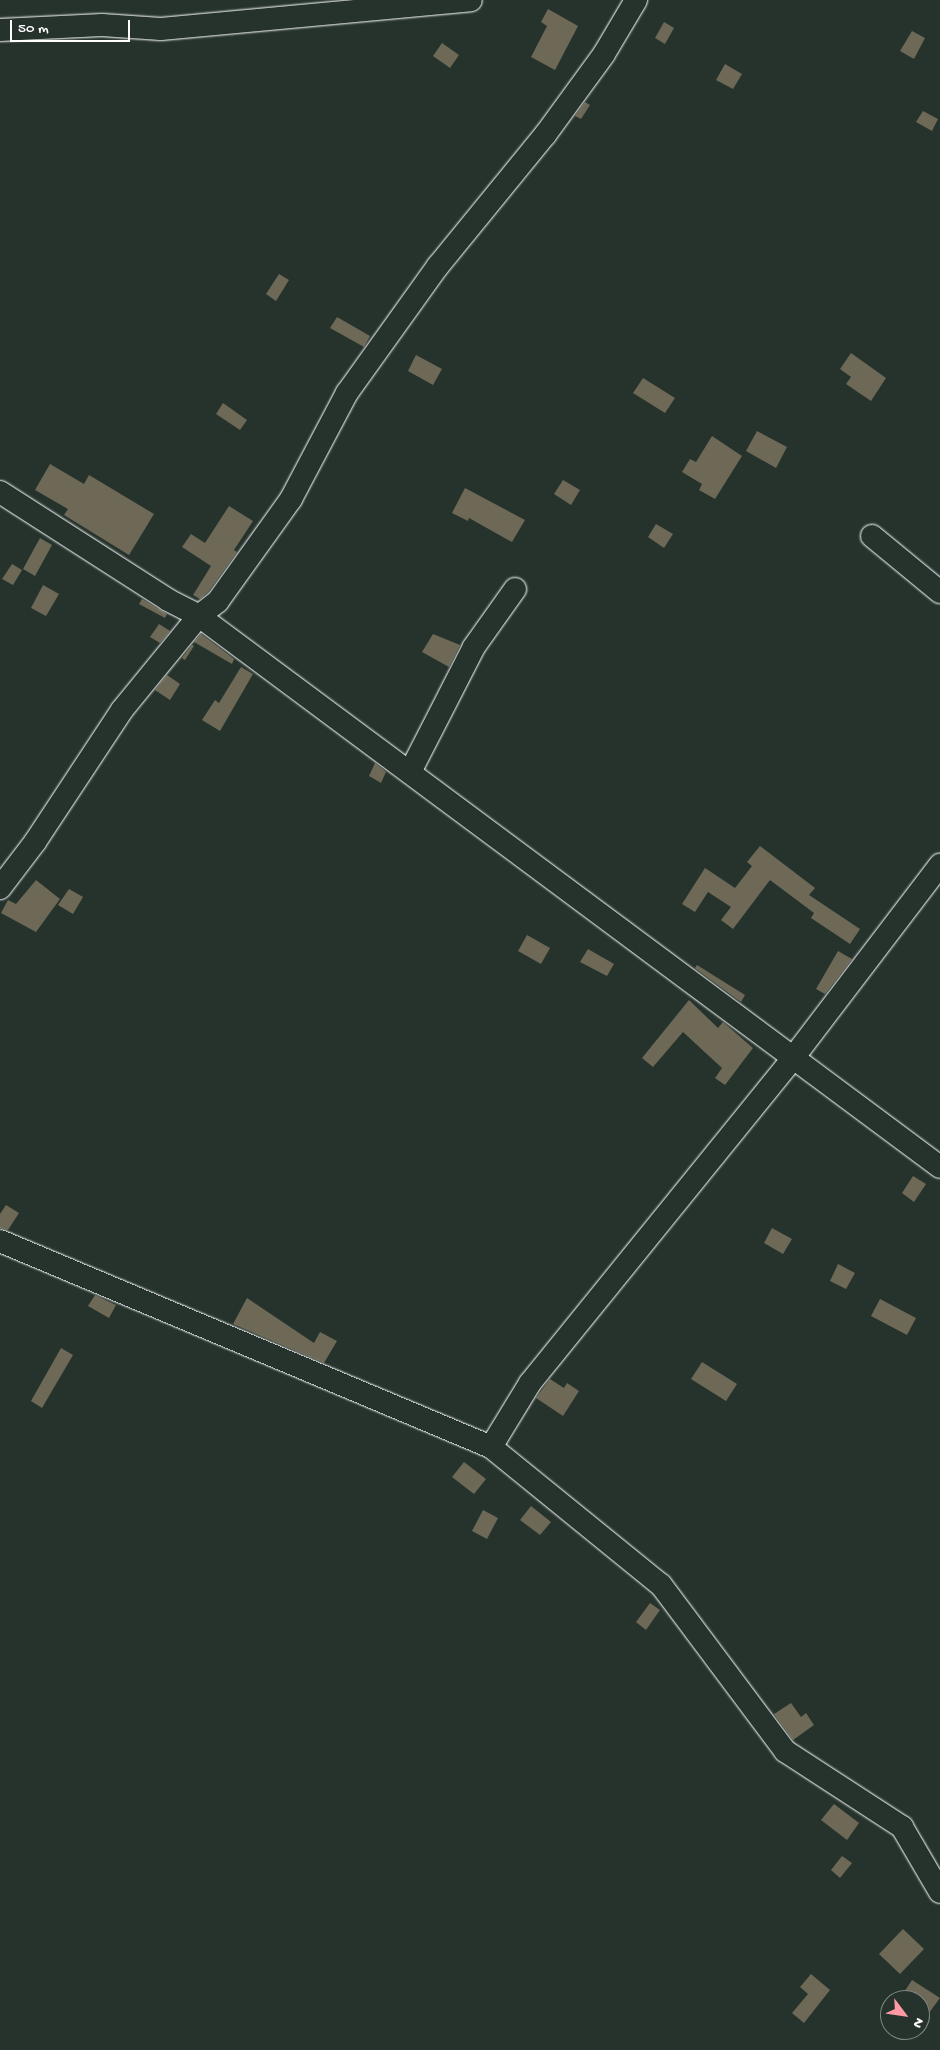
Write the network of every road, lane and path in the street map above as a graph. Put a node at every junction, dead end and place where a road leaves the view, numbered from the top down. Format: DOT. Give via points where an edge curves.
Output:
graph roads {
  1 [pos="471,0"];
  2 [pos="636,0"];
  3 [pos="0,30"];
  4 [pos="0,492"];
  5 [pos="872,536"];
  6 [pos="514,589"];
  7 [pos="940,592"];
  8 [pos="199,616"];
  9 [pos="410,772"];
  10 [pos="940,865"];
  11 [pos="0,888"];
  12 [pos="792,1058"];
  13 [pos="940,1167"];
  14 [pos="0,1241"];
  15 [pos="491,1447"];
  16 [pos="940,1892"];
  1 -- 3 [label="street" via="161,29 102,25"];
  2 -- 8 [label="street" via="604,54 545,135 438,266 347,394 291,499 218,601"];
  4 -- 8 [label="street" via="168,600"];
  5 -- 7 [label="street"];
  6 -- 9 [label="street" via="474,647"];
  8 -- 9 [label="street"];
  8 -- 11 [label="street" via="122,710 35,842"];
  9 -- 12 [label="street"];
  10 -- 12 [label="street"];
  12 -- 13 [label="street"];
  12 -- 15 [label="street" via="530,1383"];
  14 -- 15 [label="street"];
  15 -- 16 [label="street" via="661,1585 785,1751 902,1827"];
}
